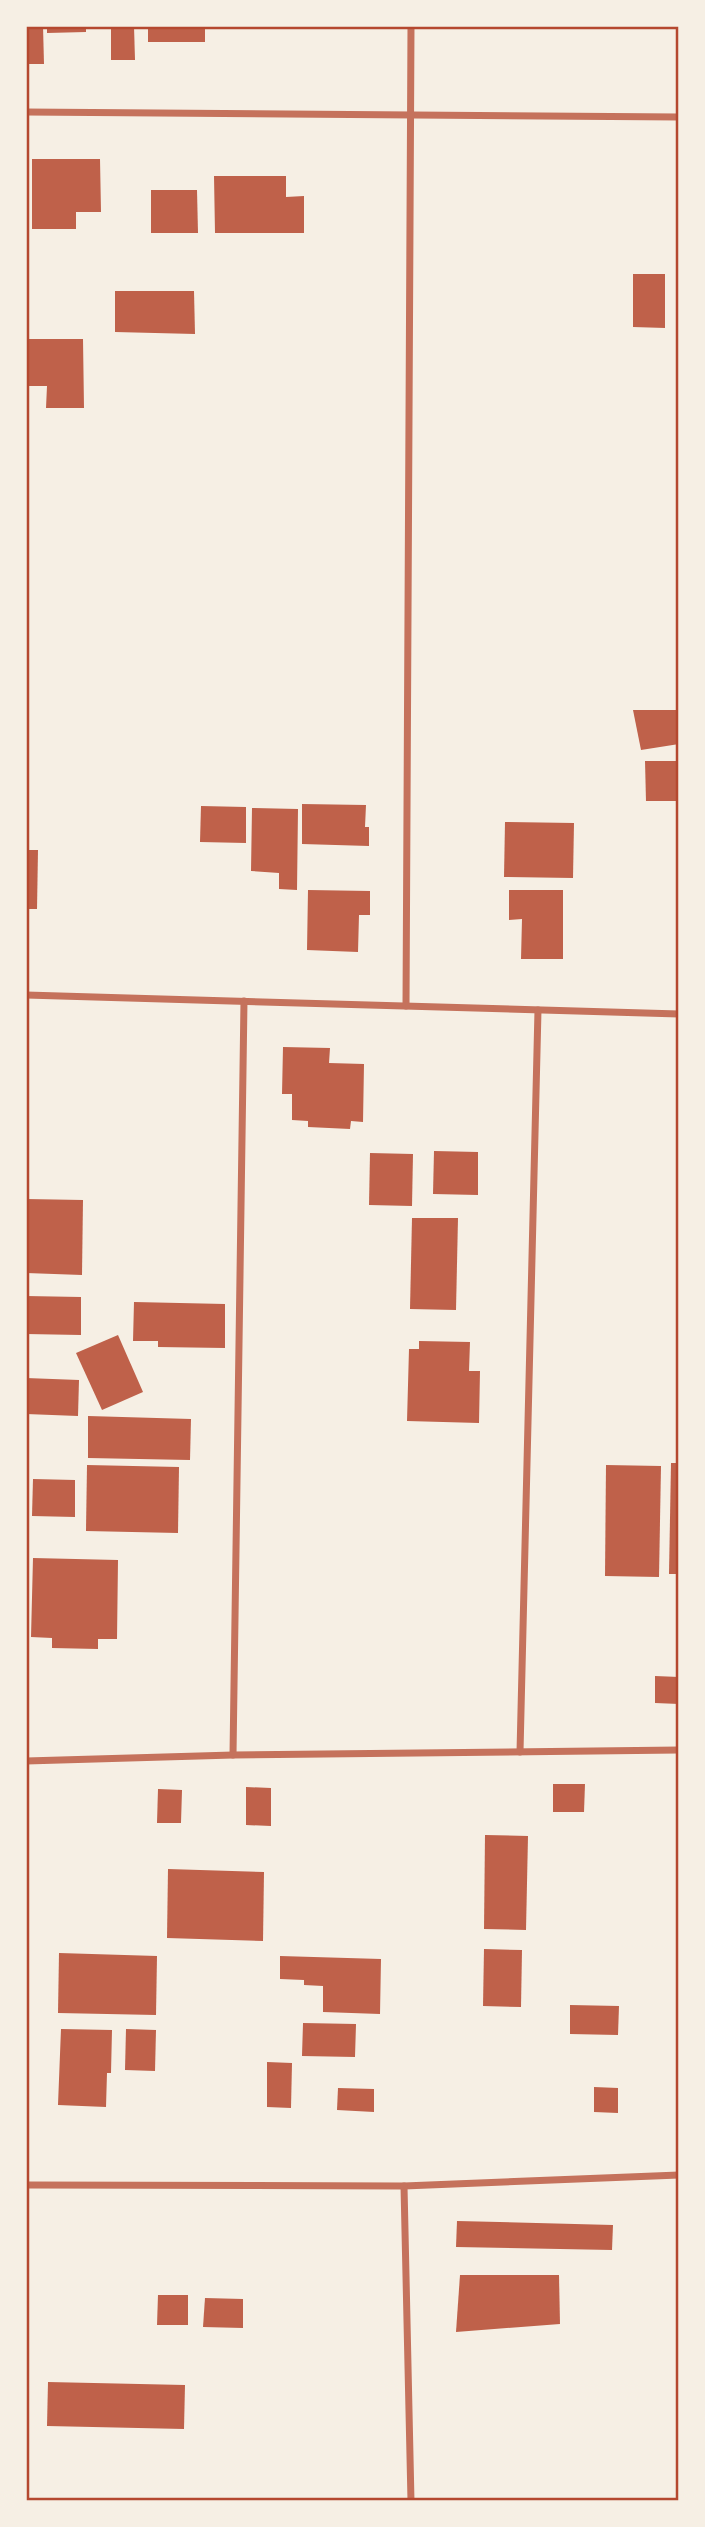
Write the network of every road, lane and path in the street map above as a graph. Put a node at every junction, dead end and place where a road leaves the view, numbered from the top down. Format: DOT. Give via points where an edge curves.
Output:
graph roads {
  1 [pos="411,26"];
  2 [pos="26,112"];
  3 [pos="411,115"];
  4 [pos="679,117"];
  5 [pos="26,995"];
  6 [pos="244,1001"];
  7 [pos="406,1006"];
  8 [pos="538,1010"];
  9 [pos="679,1014"];
  10 [pos="679,1750"];
  11 [pos="520,1752"];
  12 [pos="233,1755"];
  13 [pos="26,1761"];
  14 [pos="679,2175"];
  15 [pos="26,2185"];
  16 [pos="404,2186"];
  17 [pos="411,2501"];
  1 -- 3 [label="street"];
  2 -- 3 [label="street"];
  3 -- 4 [label="street"];
  3 -- 7 [label="street"];
  5 -- 6 [label="street"];
  6 -- 7 [label="street"];
  6 -- 12 [label="street"];
  7 -- 8 [label="street"];
  8 -- 9 [label="street"];
  8 -- 11 [label="street"];
  10 -- 11 [label="street"];
  11 -- 12 [label="street"];
  12 -- 13 [label="street"];
  14 -- 16 [label="street"];
  15 -- 16 [label="street"];
  16 -- 17 [label="street"];
}
